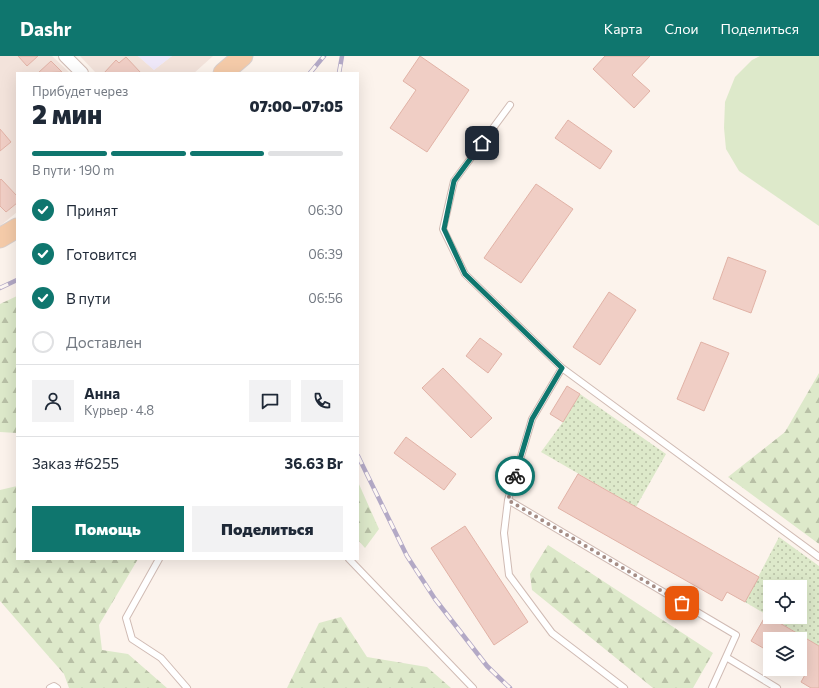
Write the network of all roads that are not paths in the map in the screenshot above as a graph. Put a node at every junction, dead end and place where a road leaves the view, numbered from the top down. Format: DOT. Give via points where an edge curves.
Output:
graph roads {
  1 [pos="65,56"];
  2 [pos="242,56"];
  3 [pos="81,72"];
  4 [pos="224,72"];
  5 [pos="510,105"];
  6 [pos="16,229"];
  7 [pos="0,238"];
  8 [pos="562,368"];
  9 [pos="508,500"];
  10 [pos="819,557"];
  11 [pos="158,560"];
  12 [pos="350,560"];
  13 [pos="726,656"];
  14 [pos="50,688"];
  15 [pos="56,688"];
  16 [pos="187,688"];
  17 [pos="473,688"];
  18 [pos="624,688"];
  19 [pos="712,688"];
  20 [pos="777,688"];
  1 -- 3 [label="street"];
  2 -- 4 [label="main road"];
  5 -- 8 [label="lane" via="454,181 444,229 465,274"];
  6 -- 7 [label="main road"];
  8 -- 9 [label="lane" via="532,419"];
  8 -- 10 [label="lane"];
  9 -- 13 [label="lane" via="736,635"];
  9 -- 18 [label="lane" via="504,533 509,576 552,633"];
  11 -- 16 [label="lane" via="126,618 132,639 161,658"];
  12 -- 17 [label="lane"];
  13 -- 19 [label="lane"];
  13 -- 20 [label="lane"];
  14 -- 15 [label="lane"];
}
